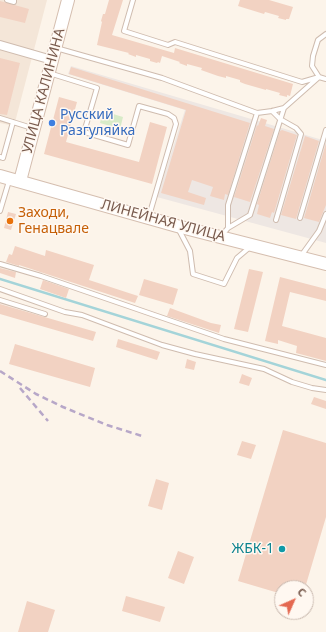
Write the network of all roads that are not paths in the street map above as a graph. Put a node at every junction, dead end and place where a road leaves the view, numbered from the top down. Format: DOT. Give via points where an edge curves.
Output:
graph roads {
  1 [pos="7,0"];
  2 [pos="14,0"];
  3 [pos="68,0"];
  4 [pos="134,0"];
  5 [pos="326,34"];
  6 [pos="0,45"];
  7 [pos="54,54"];
  8 [pos="49,73"];
  9 [pos="319,77"];
  10 [pos="326,79"];
  11 [pos="284,108"];
  12 [pos="272,111"];
  13 [pos="257,112"];
  14 [pos="0,118"];
  15 [pos="280,119"];
  16 [pos="14,122"];
  17 [pos="34,128"];
  18 [pos="326,130"];
  19 [pos="0,157"];
  20 [pos="10,178"];
  21 [pos="0,211"];
  22 [pos="326,214"];
  23 [pos="148,218"];
  24 [pos="300,218"];
  25 [pos="276,220"];
  26 [pos="177,226"];
  27 [pos="228,228"];
  28 [pos="220,238"];
  29 [pos="251,246"];
  30 [pos="300,256"];
  31 [pos="0,264"];
  32 [pos="326,264"];
  33 [pos="0,289"];
  34 [pos="0,300"];
  35 [pos="45,314"];
  36 [pos="326,365"];
  37 [pos="326,390"];
  1 -- 2 [label="lane"];
  3 -- 7 [label="main road, УЛИЦА КАЛИНИНА"];
  4 -- 9 [label="lane" via="124,31 168,45 174,42 302,82"];
  5 -- 9 [label="lane" via="318,40 313,56 312,66"];
  6 -- 7 [label="street"];
  7 -- 8 [label="main road, УЛИЦА КАЛИНИНА"];
  7 -- 13 [label="lane" via="162,78"];
  8 -- 17 [label="main road, УЛИЦА КАЛИНИНА"];
  8 -- 23 [label="lane" via="97,88 84,132 128,145 140,106 174,118 176,124"];
  9 -- 10 [label="lane"];
  9 -- 11 [label="lane"];
  11 -- 12 [label="lane"];
  11 -- 15 [label="lane"];
  12 -- 13 [label="lane"];
  12 -- 15 [label="lane"];
  13 -- 27 [label="lane" via="228,205"];
  14 -- 16 [label="lane"];
  15 -- 25 [label="lane" via="301,134"];
  15 -- 27 [label="lane" via="250,215"];
  16 -- 17 [label="lane"];
  16 -- 19 [label="lane" via="3,158"];
  17 -- 20 [label="main road, УЛИЦА КАЛИНИНА"];
  18 -- 24 [label="lane"];
  20 -- 21 [label="lane"];
  20 -- 23 [label="main road, ЛИНЕЙНАЯ УЛИЦА"];
  22 -- 30 [label="lane" via="319,231"];
  23 -- 26 [label="main road, ЛИНЕЙНАЯ УЛИЦА"];
  26 -- 28 [label="main road, ЛИНЕЙНАЯ УЛИЦА"];
  26 -- 29 [label="lane" via="190,251 193,274 224,284 237,258"];
  27 -- 28 [label="lane"];
  28 -- 29 [label="main road, ЛИНЕЙНАЯ УЛИЦА"];
  29 -- 30 [label="main road, ЛИНЕЙНАЯ УЛИЦА"];
  30 -- 32 [label="main road, ЛИНЕЙНАЯ УЛИЦА"];
  31 -- 36 [label="lane" via="224,339"];
  33 -- 37 [label="lane" via="64,312 82,315 162,345 264,369 292,382"];
  34 -- 35 [label="lane"];
}
